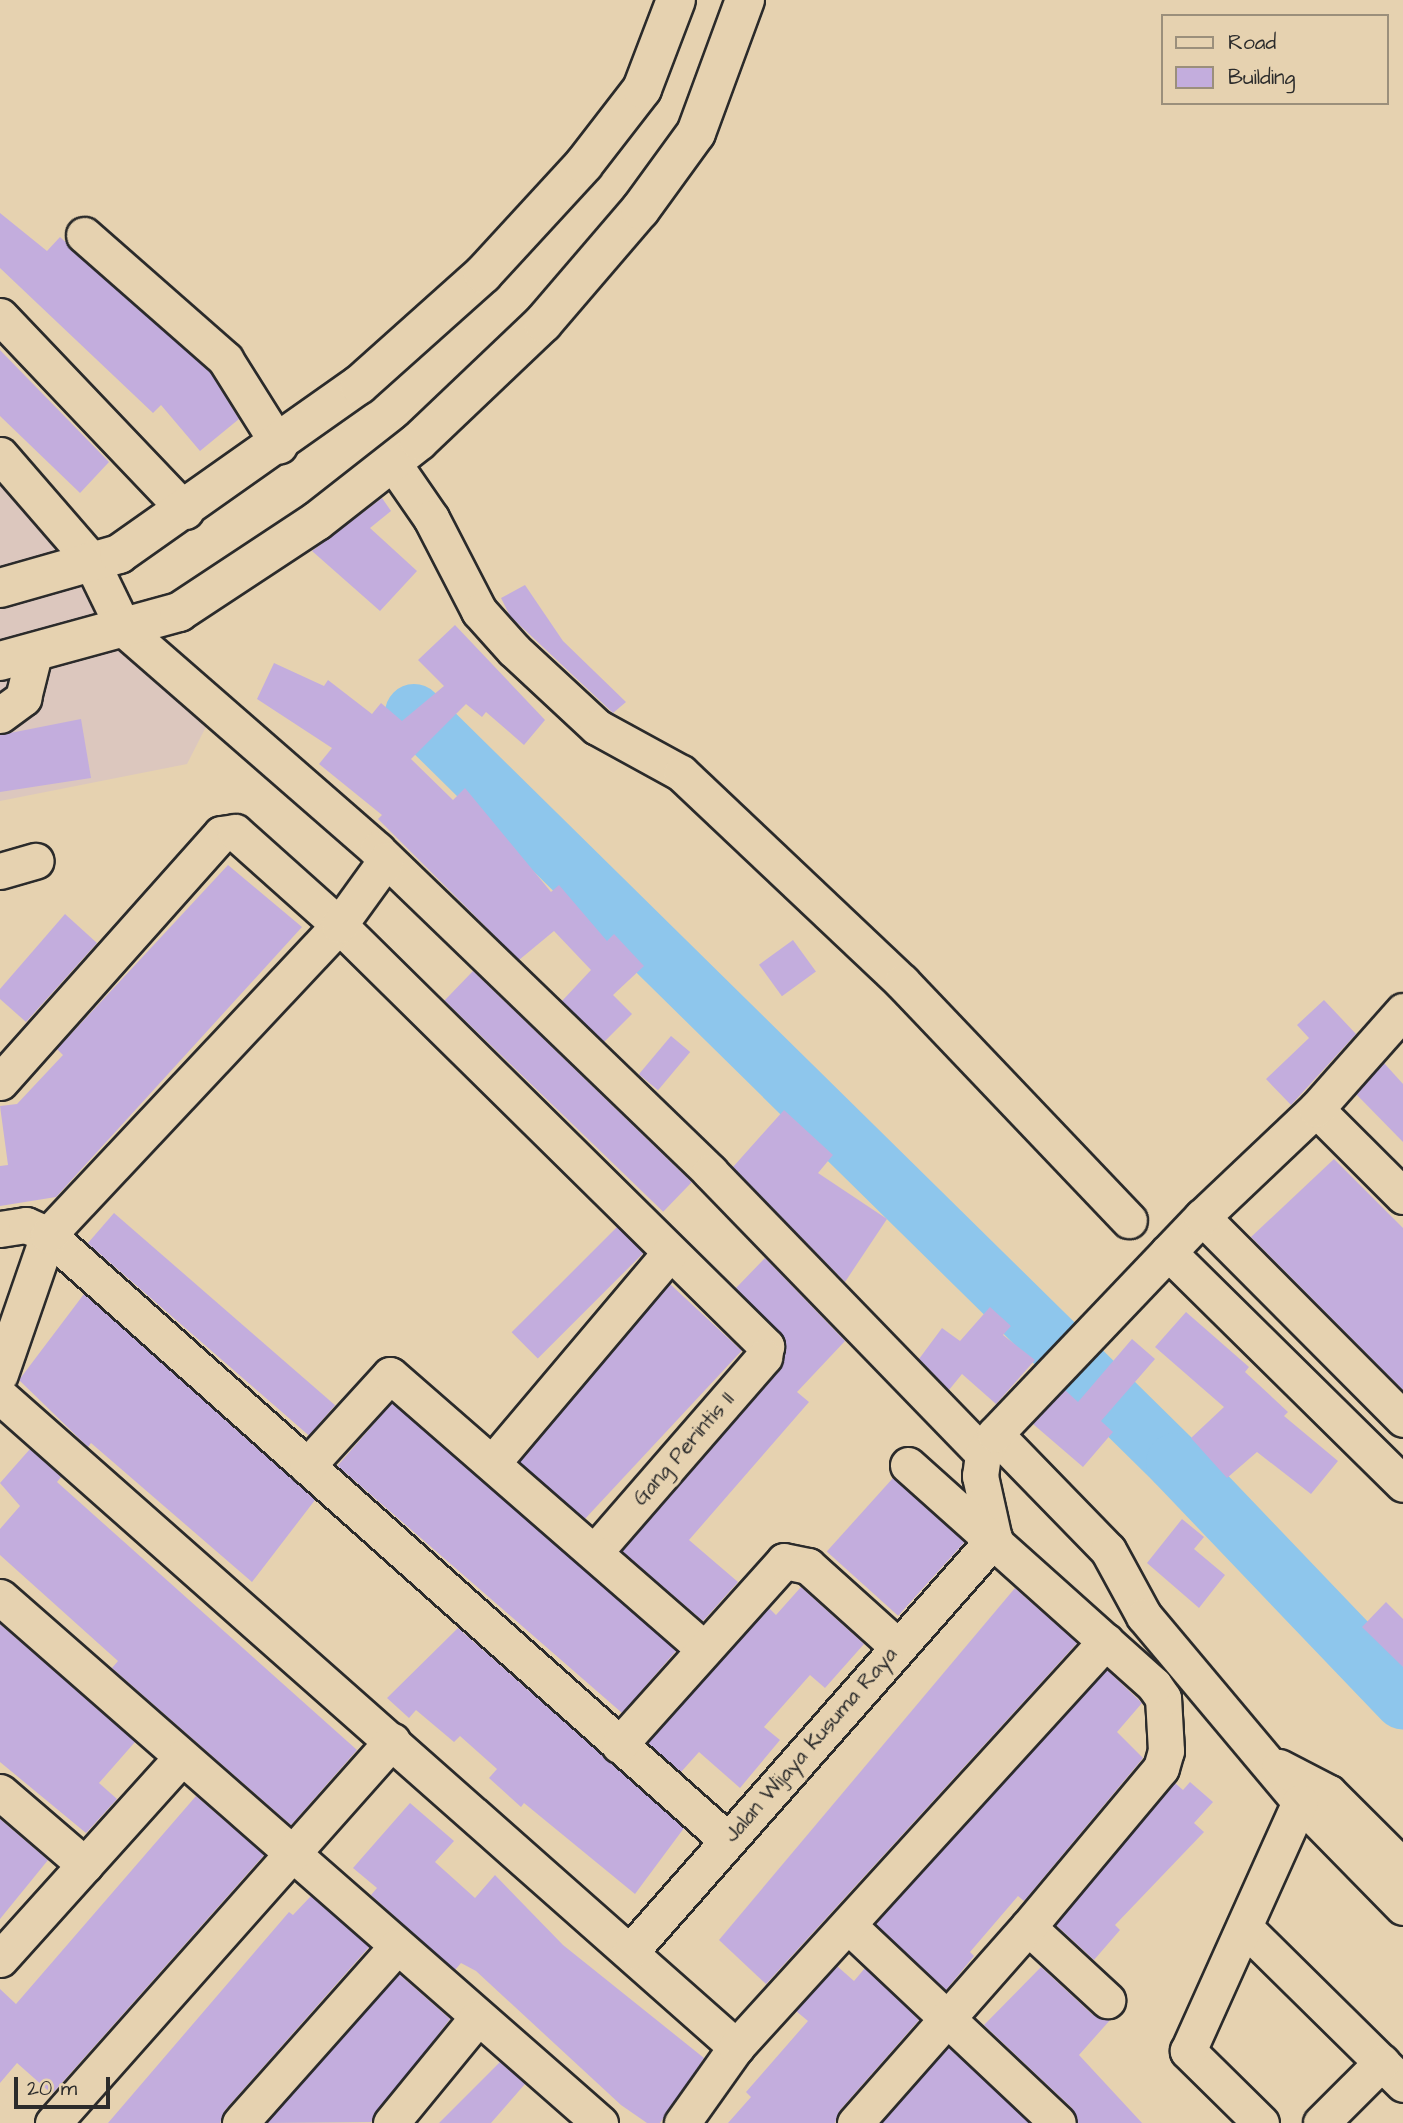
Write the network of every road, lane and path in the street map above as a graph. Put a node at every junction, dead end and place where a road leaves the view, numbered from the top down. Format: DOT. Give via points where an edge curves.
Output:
graph roads {
  1 [pos="676,0"];
  2 [pos="745,0"];
  3 [pos="83,235"];
  4 [pos="0,316"];
  5 [pos="279,445"];
  6 [pos="0,456"];
  7 [pos="393,463"];
  8 [pos="186,511"];
  9 [pos="90,559"];
  10 [pos="0,588"];
  11 [pos="124,629"];
  12 [pos="18,656"];
  13 [pos="0,715"];
  14 [pos="386,860"];
  15 [pos="36,861"];
  16 [pos="0,871"];
  17 [pos="339,925"];
  18 [pos="1403,1011"];
  19 [pos="0,1082"];
  20 [pos="1316,1109"];
  21 [pos="1403,1196"];
  22 [pos="1202,1217"];
  23 [pos="1129,1220"];
  24 [pos="0,1229"];
  25 [pos="48,1235"];
  26 [pos="1168,1252"];
  27 [pos="668,1255"];
  28 [pos="0,1374"];
  29 [pos="0,1396"];
  30 [pos="1403,1419"];
  31 [pos="989,1444"];
  32 [pos="494,1461"];
  33 [pos="908,1465"];
  34 [pos="307,1466"];
  35 [pos="1403,1484"];
  36 [pos="994,1539"];
  37 [pos="597,1549"];
  38 [pos="0,1597"];
  39 [pos="1106,1642"];
  40 [pos="897,1646"];
  41 [pos="702,1647"];
  42 [pos="392,1741"];
  43 [pos="619,1745"];
  44 [pos="181,1758"];
  45 [pos="1269,1762"];
  46 [pos="0,1792"];
  47 [pos="1300,1802"];
  48 [pos="727,1840"];
  49 [pos="292,1855"];
  50 [pos="85,1865"];
  51 [pos="1403,1867"];
  52 [pos="1403,1907"];
  53 [pos="1028,1927"];
  54 [pos="851,1928"];
  55 [pos="1245,1928"];
  56 [pos="396,1947"];
  57 [pos="630,1952"];
  58 [pos="0,1959"];
  59 [pos="1107,2000"];
  60 [pos="476,2019"];
  61 [pos="946,2020"];
  62 [pos="736,2047"];
  63 [pos="1392,2073"];
  64 [pos="582,2117"];
  65 [pos="1247,2118"];
  66 [pos="53,2123"];
  67 [pos="240,2123"];
  68 [pos="391,2123"];
  69 [pos="682,2123"];
  70 [pos="856,2123"];
  71 [pos="1058,2123"];
  72 [pos="1321,2123"];
  1 -- 5 [label="street" via="642,89 584,164 483,274 359,385"];
  2 -- 7 [label="street" via="696,134 640,210 543,323"];
  3 -- 5 [label="street" via="225,359"];
  4 -- 8 [label="street"];
  5 -- 8 [label="street"];
  6 -- 9 [label="street"];
  7 -- 11 [label="street" via="211,594"];
  7 -- 23 [label="street" via="431,518 479,611 513,650 597,727 681,773 902,982"];
  8 -- 9 [label="street" via="118,554"];
  9 -- 10 [label="street"];
  9 -- 11 [label="street"];
  11 -- 12 [label="street"];
  11 -- 14 [label="street"];
  12 -- 13 [label="street" via="23,698"];
  14 -- 17 [label="street"];
  14 -- 31 [label="street"];
  15 -- 16 [label="street"];
  17 -- 19 [label="street" via="228,830"];
  17 -- 25 [label="street"];
  17 -- 27 [label="street"];
  18 -- 20 [label="street"];
  20 -- 21 [label="street"];
  20 -- 22 [label="street"];
  22 -- 26 [label="street"];
  22 -- 30 [label="street"];
  24 -- 25 [label="street" via="26,1225"];
  25 -- 28 [label="street"];
  25 -- 34 [label="street"];
  26 -- 31 [label="street"];
  26 -- 35 [label="street"];
  27 -- 32 [label="street"];
  27 -- 37 [label="street, Gang Perintis II" via="766,1346 764,1357"];
  29 -- 42 [label="street"];
  31 -- 36 [label="street" via="981,1496"];
  31 -- 45 [label="street" via="1108,1550 1144,1616"];
  32 -- 34 [label="street" via="390,1375"];
  32 -- 37 [label="street"];
  33 -- 36 [label="street"];
  34 -- 43 [label="street"];
  36 -- 39 [label="street"];
  36 -- 40 [label="street, Jalan Wijaya Kusuma Raya"];
  37 -- 41 [label="street"];
  38 -- 44 [label="street"];
  39 -- 53 [label="street" via="1163,1698 1166,1751 1161,1768"];
  39 -- 54 [label="street"];
  40 -- 41 [label="street" via="798,1560 784,1561"];
  40 -- 48 [label="street, Jalan Wijaya Kusuma Raya"];
  41 -- 43 [label="street"];
  42 -- 49 [label="street"];
  42 -- 57 [label="street"];
  43 -- 48 [label="street"];
  44 -- 49 [label="street"];
  44 -- 50 [label="street"];
  45 -- 47 [label="street"];
  45 -- 51 [label="street" via="1329,1793"];
  46 -- 50 [label="street"];
  47 -- 52 [label="street"];
  47 -- 55 [label="street"];
  48 -- 57 [label="street, Jalan Wijaya Kusuma Raya"];
  49 -- 56 [label="street"];
  49 -- 66 [label="street"];
  50 -- 58 [label="street"];
  53 -- 59 [label="street"];
  53 -- 61 [label="street"];
  54 -- 61 [label="street"];
  54 -- 62 [label="street"];
  55 -- 63 [label="street"];
  55 -- 65 [label="street" via="1188,2051"];
  56 -- 60 [label="street"];
  56 -- 67 [label="street"];
  57 -- 62 [label="street"];
  60 -- 64 [label="street"];
  60 -- 68 [label="street"];
  61 -- 70 [label="street"];
  61 -- 71 [label="street"];
  62 -- 69 [label="street"];
  63 -- 72 [label="street"];
}
